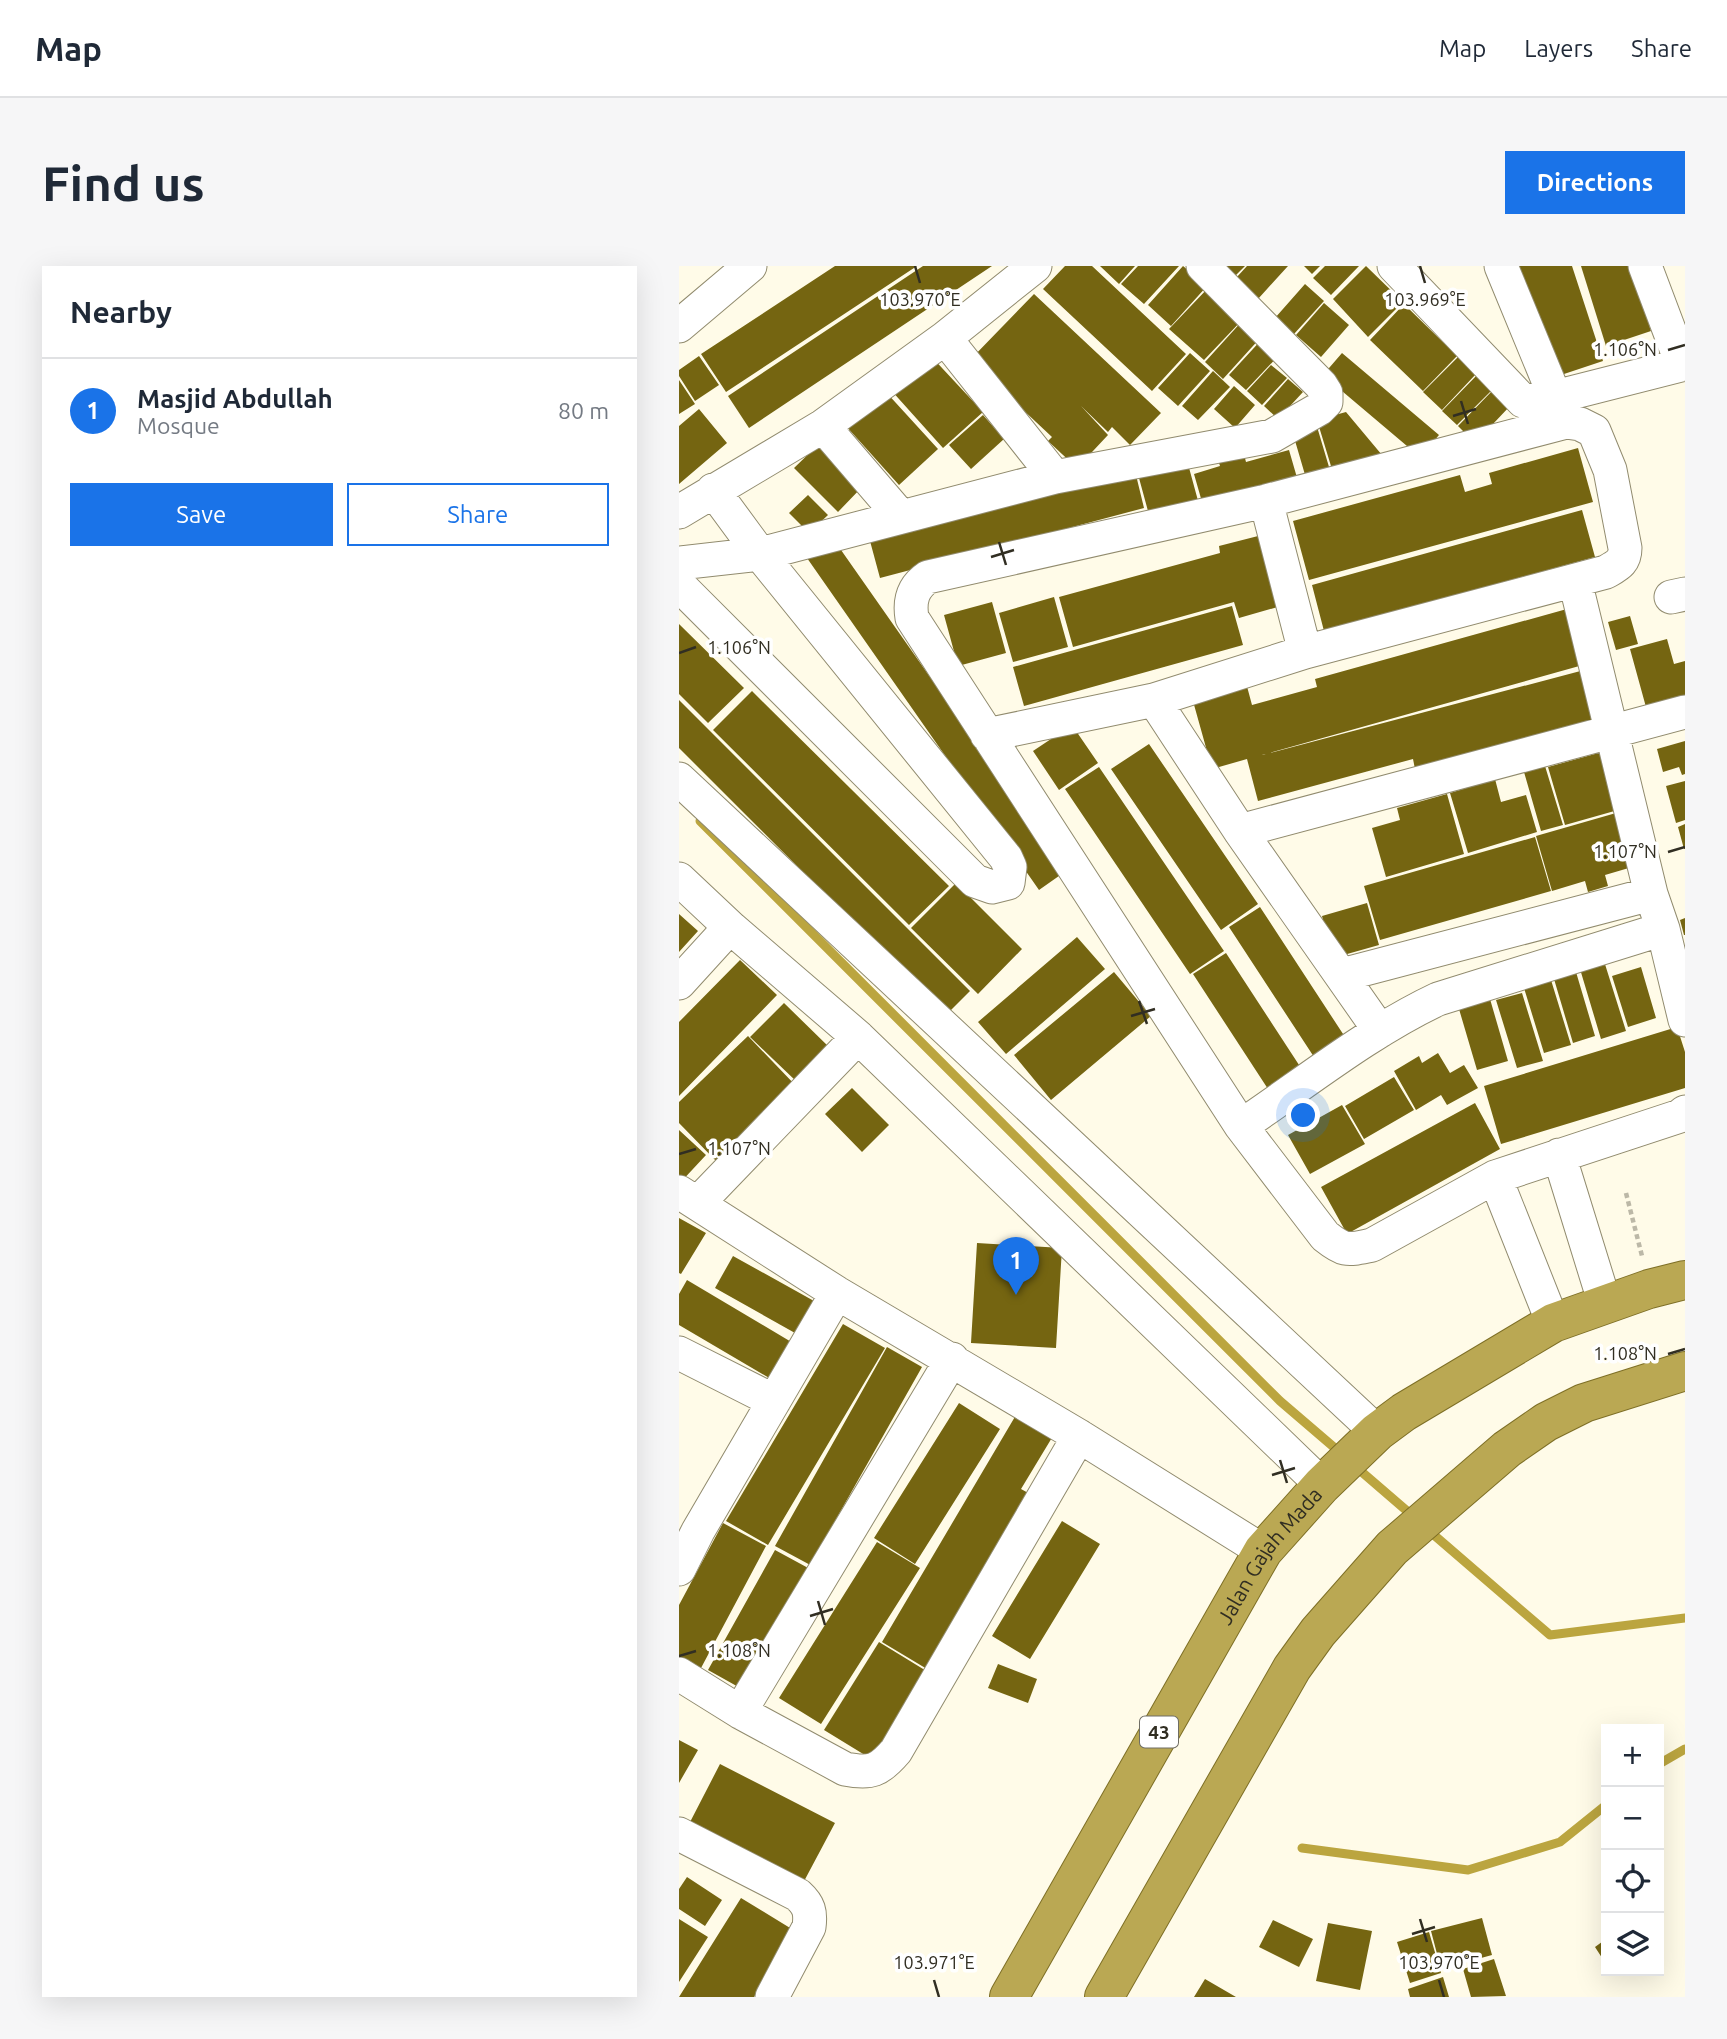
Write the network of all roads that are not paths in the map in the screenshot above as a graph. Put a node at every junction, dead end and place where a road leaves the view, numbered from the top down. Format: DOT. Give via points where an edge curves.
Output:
graph roads {
  1 [pos="750,266"];
  2 [pos="1035,266"];
  3 [pos="1203,266"];
  4 [pos="1394,266"];
  5 [pos="1501,266"];
  6 [pos="1645,266"];
  7 [pos="679,326"];
  8 [pos="945,338"];
  9 [pos="1684,364"];
  10 [pos="1555,397"];
  11 [pos="823,426"];
  12 [pos="1055,477"];
  13 [pos="713,490"];
  14 [pos="1266,501"];
  15 [pos="679,512"];
  16 [pos="901,517"];
  17 [pos="760,554"];
  18 [pos="679,563"];
  19 [pos="1575,581"];
  20 [pos="679,584"];
  21 [pos="1304,652"];
  22 [pos="1154,700"];
  23 [pos="1685,712"];
  24 [pos="1611,730"];
  25 [pos="988,735"];
  26 [pos="679,779"];
  27 [pos="1240,831"];
  28 [pos="679,879"];
  29 [pos="1651,894"];
  30 [pos="730,926"];
  31 [pos="1663,929"];
  32 [pos="1342,975"];
  33 [pos="679,983"];
  34 [pos="1685,1020"];
  35 [pos="1380,1031"];
  36 [pos="858,1037"];
  37 [pos="1685,1112"];
  38 [pos="1241,1126"];
  39 [pos="1559,1156"];
  40 [pos="1495,1177"];
  41 [pos="689,1197"];
  42 [pos="1685,1280"];
  43 [pos="837,1293"];
  44 [pos="1605,1304"];
  45 [pos="1553,1323"];
  46 [pos="679,1353"];
  47 [pos="953,1359"];
  48 [pos="1685,1371"];
  49 [pos="774,1401"];
  50 [pos="1079,1436"];
  51 [pos="1368,1440"];
  52 [pos="1324,1483"];
  53 [pos="689,1525"];
  54 [pos="1262,1551"];
  55 [pos="679,1569"];
  56 [pos="679,1674"];
  57 [pos="740,1712"];
  58 [pos="679,1835"];
  59 [pos="772,1997"];
  60 [pos="1009,1997"];
  61 [pos="1104,1997"];
  1 -- 7 [label="street"];
  2 -- 8 [label="street"];
  3 -- 12 [label="street" via="1321,385 1326,402 1272,436"];
  4 -- 10 [label="street" via="1523,401"];
  5 -- 10 [label="street"];
  6 -- 9 [label="street"];
  8 -- 11 [label="street"];
  8 -- 12 [label="street"];
  9 -- 10 [label="street"];
  11 -- 13 [label="street"];
  11 -- 16 [label="street"];
  12 -- 16 [label="street"];
  13 -- 15 [label="street"];
  13 -- 17 [label="street"];
  14 -- 19 [label="street" via="1566,422 1580,424 1594,431 1610,470 1625,556 1606,572"];
  14 -- 21 [label="street"];
  14 -- 25 [label="street" via="928,577 918,584 909,604 912,618"];
  16 -- 17 [label="street"];
  17 -- 18 [label="street"];
  17 -- 20 [label="street" via="1006,858 1008,883 992,887 975,881"];
  19 -- 21 [label="street"];
  19 -- 24 [label="street"];
  21 -- 22 [label="street"];
  22 -- 25 [label="street"];
  22 -- 27 [label="street"];
  23 -- 24 [label="street"];
  24 -- 27 [label="street"];
  24 -- 29 [label="street"];
  25 -- 38 [label="street"];
  26 -- 51 [label="street"];
  27 -- 32 [label="street"];
  28 -- 30 [label="street"];
  29 -- 31 [label="street"];
  29 -- 32 [label="street"];
  30 -- 33 [label="street"];
  30 -- 36 [label="street"];
  31 -- 34 [label="street"];
  31 -- 35 [label="street" via="1438,999"];
  32 -- 35 [label="street"];
  35 -- 38 [label="street"];
  36 -- 41 [label="street"];
  36 -- 52 [label="street"];
  37 -- 39 [label="street"];
  38 -- 40 [label="street" via="1325,1237 1340,1248 1372,1245"];
  39 -- 40 [label="street"];
  39 -- 44 [label="street"];
  40 -- 45 [label="street"];
  41 -- 43 [label="street"];
  42 -- 44 [label="highway, Jalan Gajah Mada / 43"];
  43 -- 47 [label="street"];
  43 -- 49 [label="street"];
  44 -- 45 [label="highway, Jalan Gajah Mada / 43"];
  45 -- 51 [label="highway, Jalan Gajah Mada / 43" via="1434,1392"];
  46 -- 49 [label="street"];
  47 -- 50 [label="street"];
  47 -- 57 [label="street"];
  48 -- 61 [label="highway" via="1584,1403 1546,1422 1507,1448 1392,1548 1292,1668"];
  49 -- 53 [label="street"];
  50 -- 54 [label="street"];
  50 -- 57 [label="street" via="885,1764 862,1772 845,1769"];
  51 -- 52 [label="highway, Jalan Gajah Mada / 43"];
  52 -- 54 [label="highway, Jalan Gajah Mada / 43"];
  53 -- 55 [label="street"];
  54 -- 60 [label="highway, Jalan Gajah Mada / 43"];
  56 -- 57 [label="street"];
  58 -- 59 [label="street" via="808,1904 809,1927"];
}
